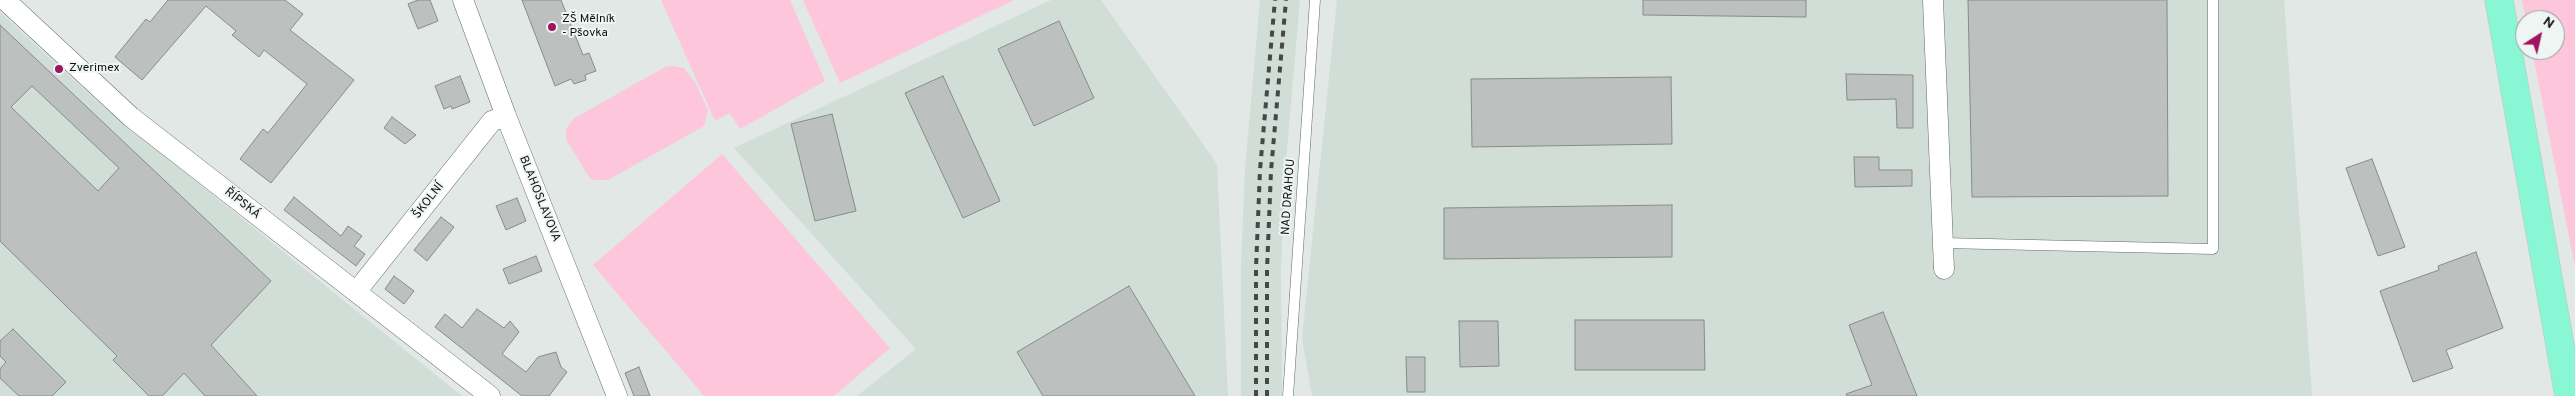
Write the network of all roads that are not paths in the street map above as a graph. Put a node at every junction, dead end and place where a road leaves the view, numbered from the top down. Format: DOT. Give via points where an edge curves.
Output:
graph roads {
  1 [pos="5,0"];
  2 [pos="463,0"];
  3 [pos="1315,0"];
  4 [pos="1933,0"];
  5 [pos="2213,0"];
  6 [pos="2499,0"];
  7 [pos="506,116"];
  8 [pos="1943,243"];
  9 [pos="1944,269"];
  10 [pos="356,292"];
  11 [pos="490,396"];
  12 [pos="617,396"];
  13 [pos="1288,396"];
  14 [pos="2569,396"];
  1 -- 10 [label="street, ŘÍPSKÁ" via="131,117"];
  2 -- 7 [label="street, BLAHOSLAVOVA"];
  3 -- 13 [label="lane, NAD DRAHOU"];
  4 -- 8 [label="street"];
  5 -- 8 [label="lane" via="2212,250"];
  6 -- 14 [label="main road"];
  7 -- 10 [label="street, ŠKOLNÍ" via="492,121"];
  7 -- 12 [label="street, BLAHOSLAVOVA"];
  8 -- 9 [label="street"];
  10 -- 11 [label="street, ŘÍPSKÁ"];
}
